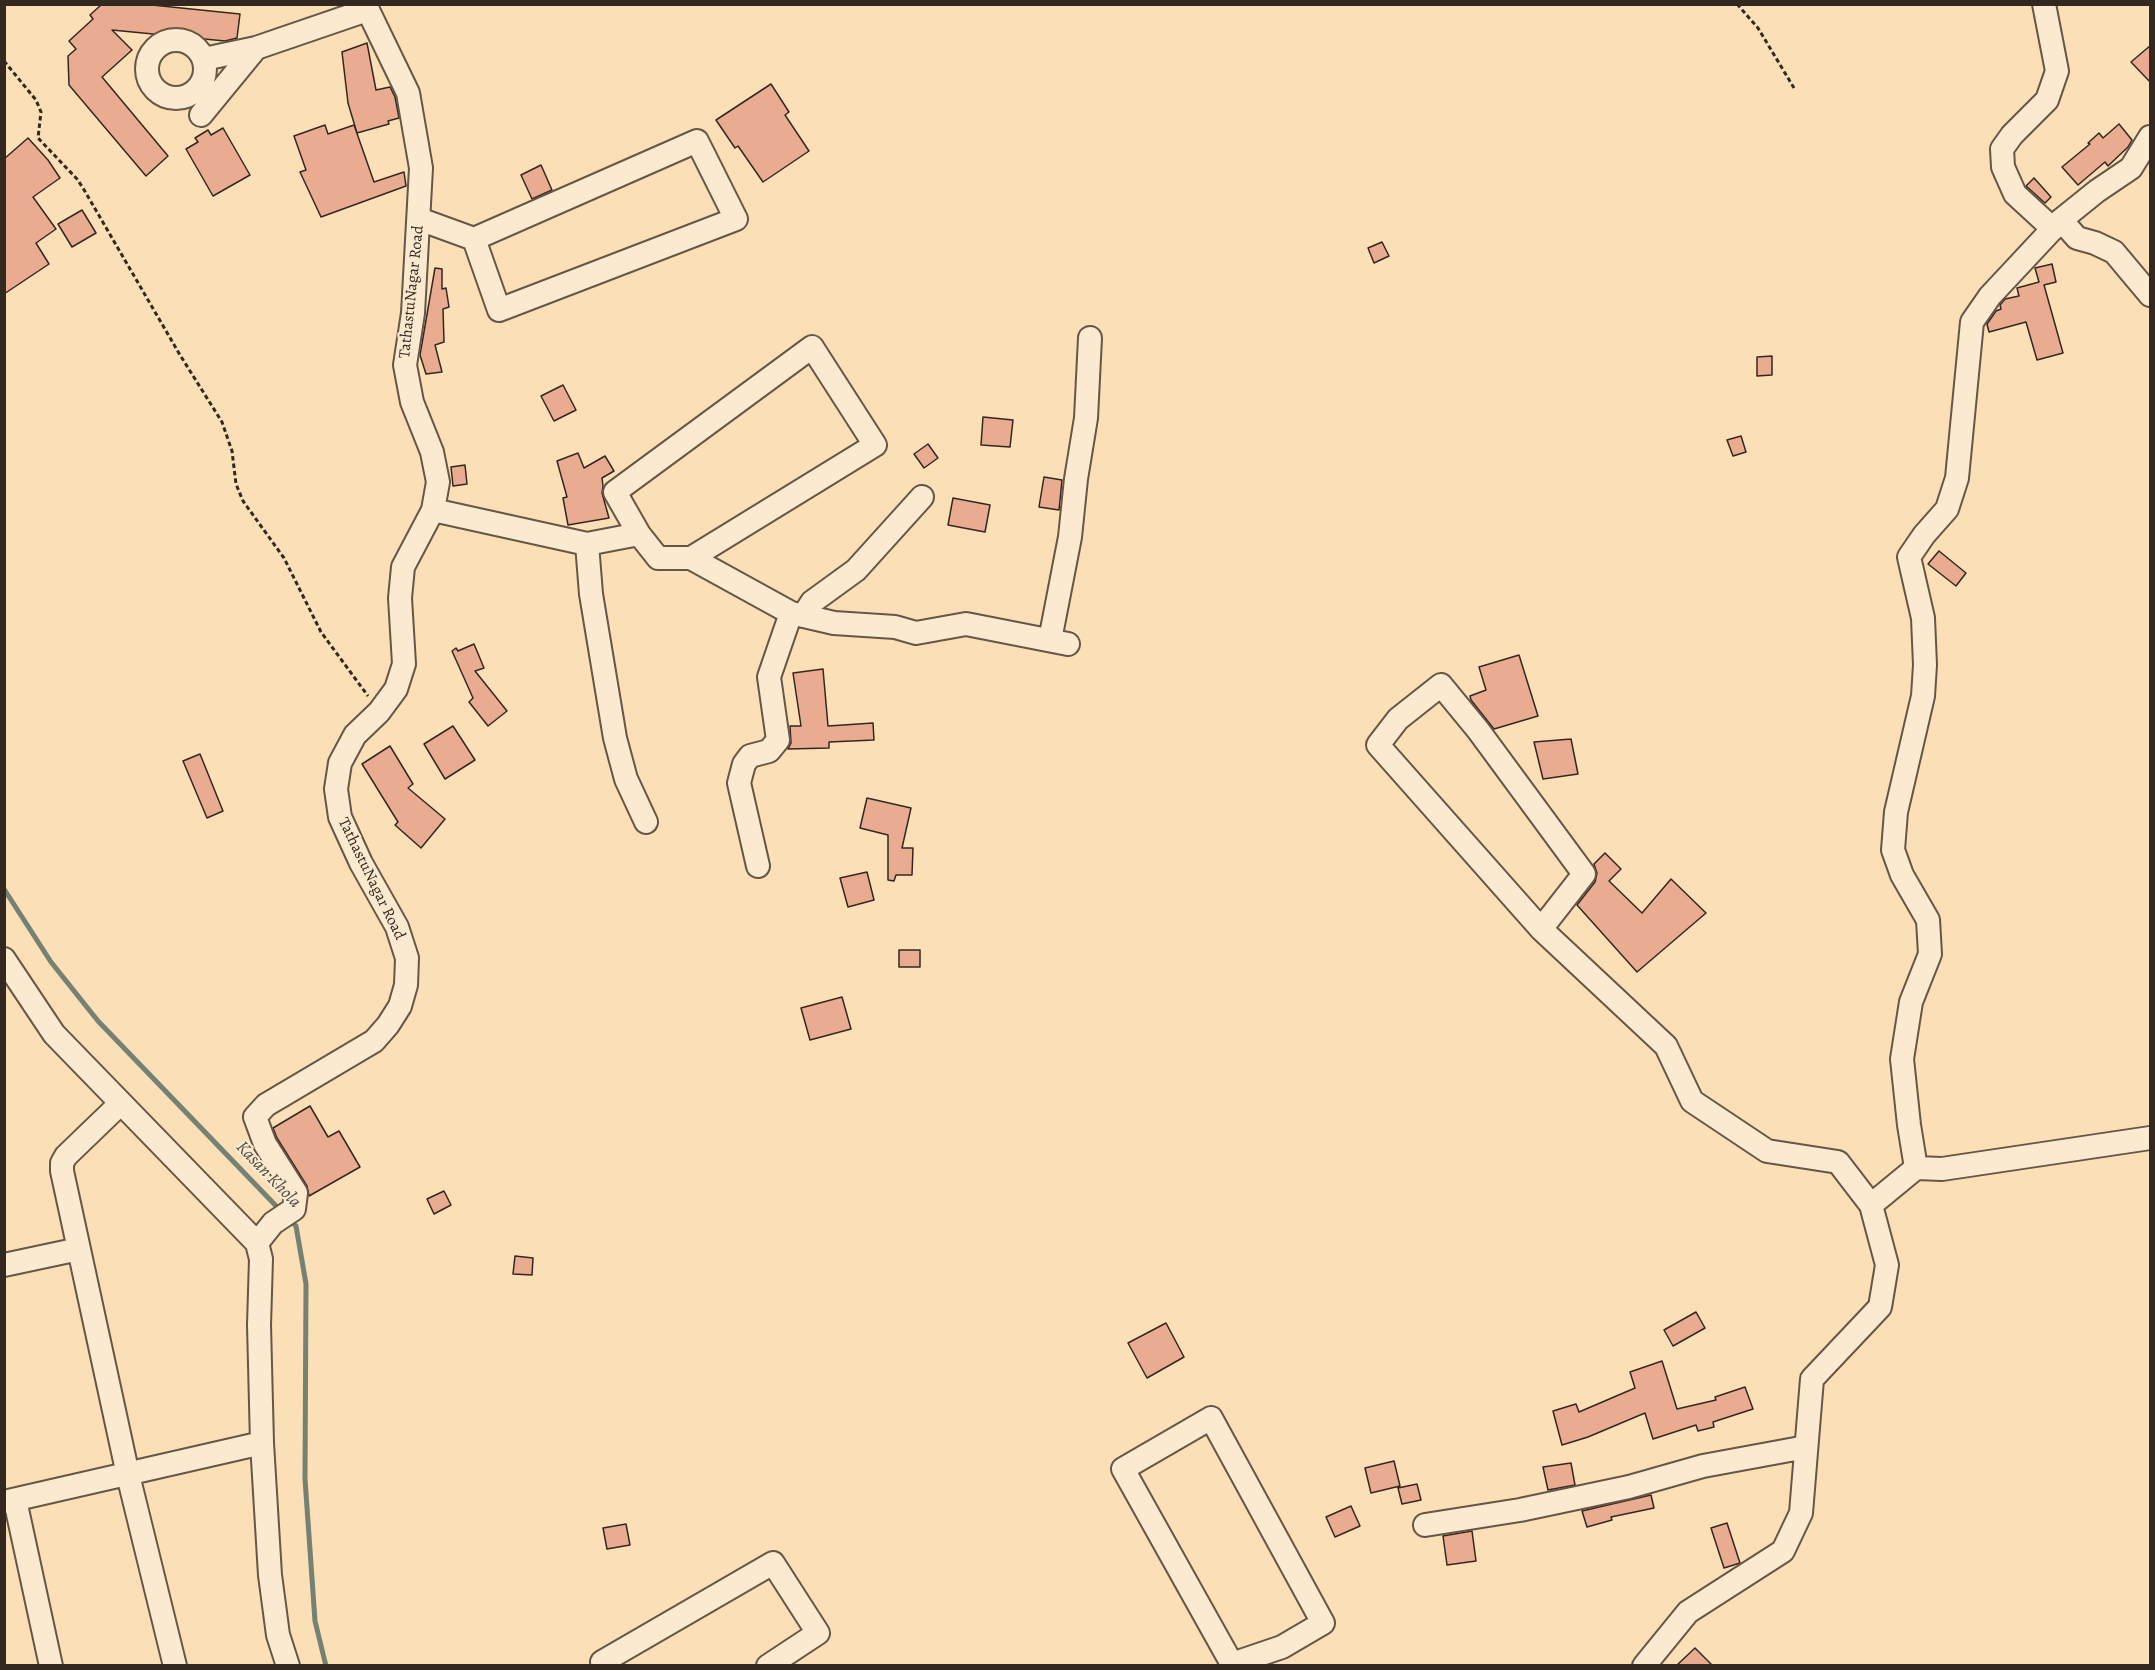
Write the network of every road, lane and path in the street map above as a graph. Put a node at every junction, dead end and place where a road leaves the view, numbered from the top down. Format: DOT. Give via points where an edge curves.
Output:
graph roads {
  1 [pos="1737,4"];
  2 [pos="2044,4"];
  3 [pos="366,7"];
  4 [pos="256,48"];
  5 [pos="204,59"];
  6 [pos="4,61"];
  7 [pos="1794,88"];
  8 [pos="201,115"];
  9 [pos="2151,137"];
  10 [pos="419,219"];
  11 [pos="2057,225"];
  12 [pos="474,239"];
  13 [pos="2151,295"];
  14 [pos="1090,338"];
  15 [pos="922,496"];
  16 [pos="433,510"];
  17 [pos="639,534"];
  18 [pos="587,544"];
  19 [pos="691,558"];
  20 [pos="797,614"];
  21 [pos="380,712"];
  22 [pos="646,822"];
  23 [pos="758,866"];
  24 [pos="1541,929"];
  25 [pos="4,959"];
  26 [pos="121,1103"];
  27 [pos="2151,1138"];
  28 [pos="1916,1168"];
  29 [pos="1871,1205"];
  30 [pos="257,1243"];
  31 [pos="79,1249"];
  32 [pos="4,1265"];
  33 [pos="262,1443"];
  34 [pos="1806,1447"];
  35 [pos="128,1474"];
  36 [pos="10,1501"];
  37 [pos="1425,1525"];
  38 [pos="1287,1656"];
  39 [pos="51,1665"];
  40 [pos="175,1665"];
  41 [pos="288,1665"];
  42 [pos="604,1665"];
  43 [pos="768,1665"];
  44 [pos="1644,1665"];
  1 -- 7 [label="path" via="1758,28"];
  2 -- 11 [label="street" via="2057,71 2047,100 2002,149 2003,166 2015,194"];
  3 -- 4 [label="street"];
  3 -- 10 [label="street, TathastuNagar Road" via="408,93 421,168"];
  4 -- 5 [label="street"];
  4 -- 8 [label="street"];
  6 -- 21 [label="path" via="36,100 41,112 38,138 83,188 213,406 232,451 236,484 243,501 284,558 321,632"];
  9 -- 11 [label="street" via="2131,168"];
  10 -- 12 [label="street"];
  10 -- 16 [label="street, TathastuNagar Road" via="405,365 412,402 432,452 438,482"];
  11 -- 13 [label="street" via="2077,238 2114,252"];
  11 -- 28 [label="street" via="1990,296 1972,322 1957,478 1947,509 1909,557 1923,618 1925,664 1923,696 1896,812 1893,850 1902,875 1928,920 1930,954 1911,1002 1902,1059"];
  12 -- 12 [label="street" via="698,141 736,219 499,309"];
  14 -- 20 [label="street" via="1086,418 1059,642 966,624 916,633 895,627 834,623"];
  15 -- 20 [label="street" via="856,570"];
  16 -- 18 [label="street"];
  16 -- 21 [label="street, TathastuNagar Road" via="403,567 399,598 404,664 396,689"];
  17 -- 18 [label="street"];
  17 -- 19 [label="street" via="658,558"];
  17 -- 19 [label="street" via="615,492 812,347 875,445"];
  18 -- 22 [label="street" via="591,594 615,738 626,779"];
  19 -- 20 [label="street"];
  20 -- 23 [label="street" via="769,676 778,740 769,751 750,756 739,783"];
  21 -- 30 [label="street, TathastuNagar Road" via="350,744 340,763 336,789 340,817 396,927 407,958 406,985 400,1006 374,1041 266,1105 255,1118 265,1144 296,1193 294,1209 273,1223"];
  24 -- 24 [label="street" via="1378,744 1398,719 1441,685 1584,874"];
  24 -- 29 [label="street" via="1666,1046 1692,1101 1767,1151 1838,1162"];
  25 -- 26 [label="street" via="54,1034"];
  26 -- 30 [label="street"];
  26 -- 31 [label="street" via="62,1163"];
  27 -- 28 [label="street" via="1942,1169"];
  28 -- 29 [label="street"];
  29 -- 34 [label="street" via="1887,1265 1880,1307 1812,1379"];
  30 -- 33 [label="street" via="261,1258"];
  31 -- 32 [label="street"];
  31 -- 35 [label="street"];
  33 -- 35 [label="street"];
  33 -- 41 [label="street" via="270,1575 278,1635"];
  34 -- 37 [label="street" via="1702,1466 1629,1487 1520,1510"];
  34 -- 44 [label="street" via="1801,1512 1783,1551 1688,1612"];
  35 -- 36 [label="street"];
  35 -- 40 [label="street"];
  36 -- 39 [label="street"];
  38 -- 38 [label="street" via="1323,1623 1211,1418 1123,1469 1232,1664"];
  42 -- 43 [label="street" via="602,1662 774,1563 818,1633"];
}
